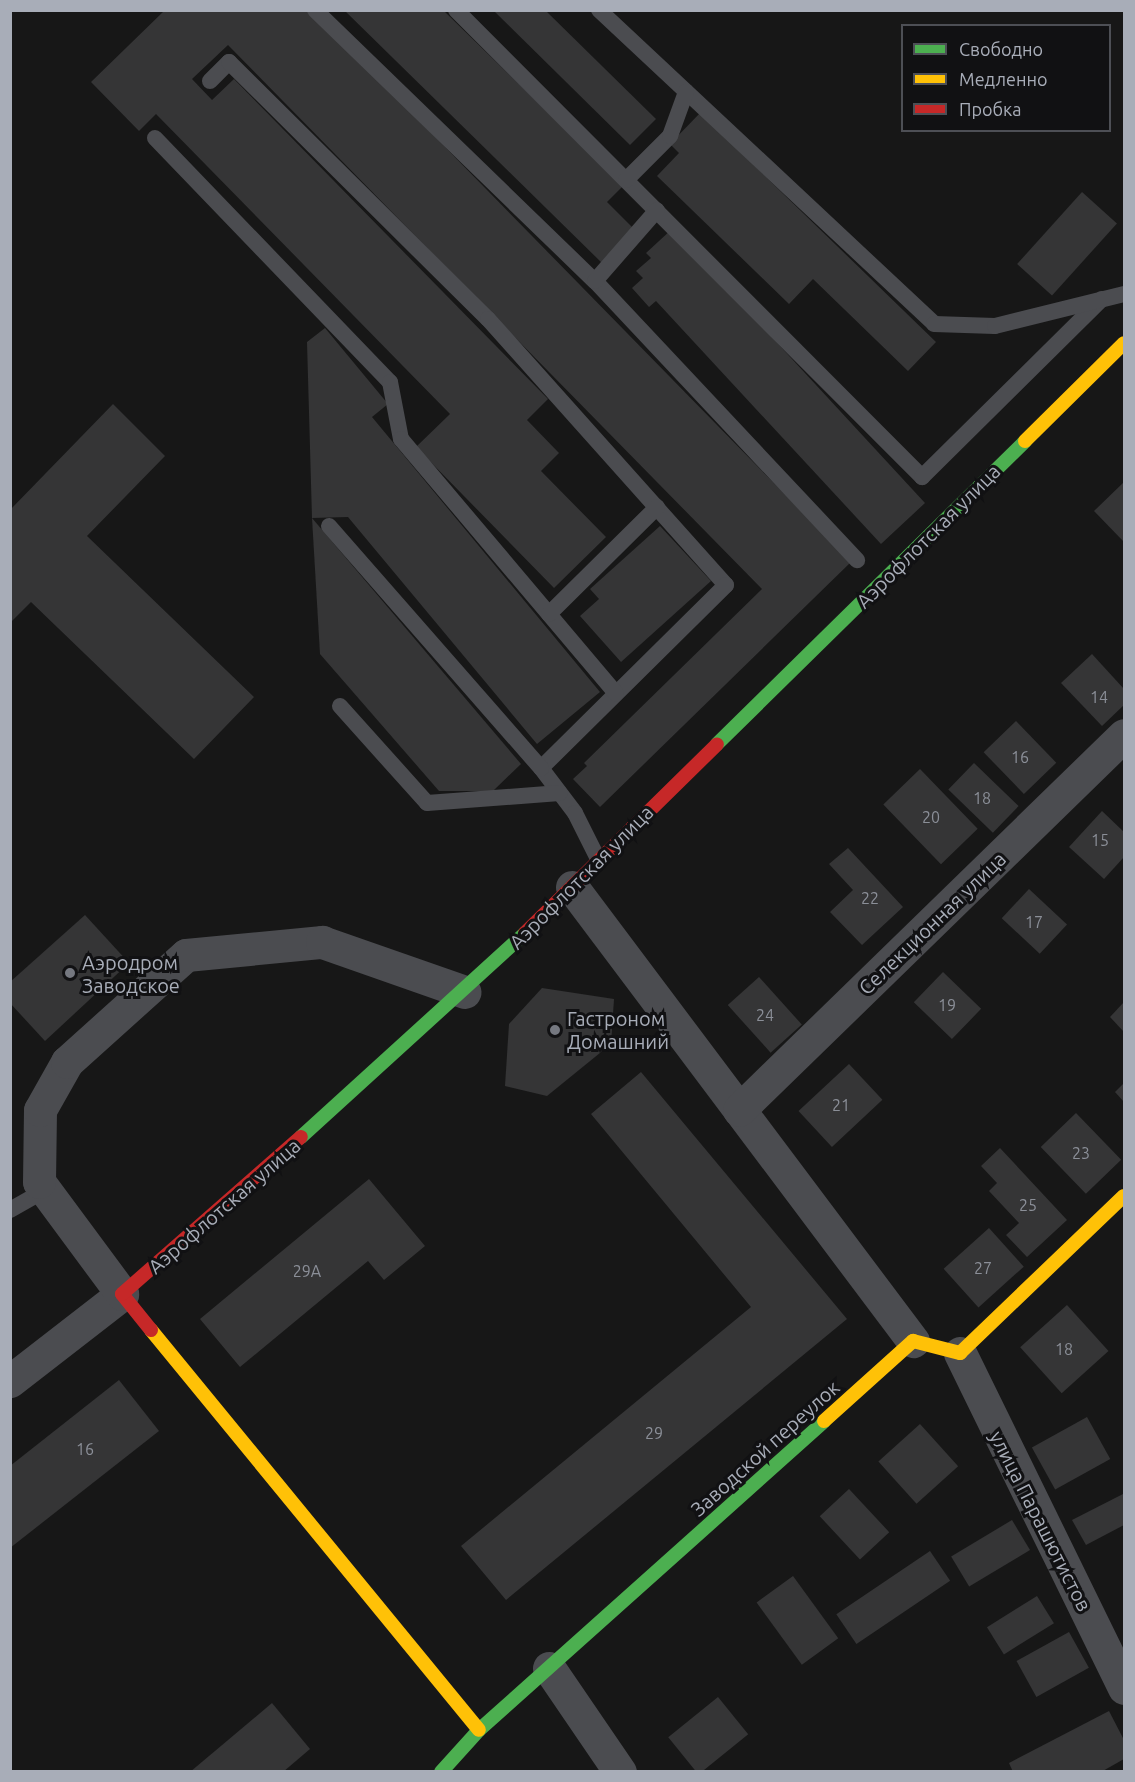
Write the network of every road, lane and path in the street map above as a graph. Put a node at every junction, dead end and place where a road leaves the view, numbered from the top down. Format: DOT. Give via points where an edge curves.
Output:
graph roads {
  1 [pos="315,10"];
  2 [pos="456,10"];
  3 [pos="599,10"];
  4 [pos="210,81"];
  5 [pos="686,92"];
  6 [pos="155,138"];
  7 [pos="626,180"];
  8 [pos="657,210"];
  9 [pos="596,281"];
  10 [pos="1125,294"];
  11 [pos="1102,299"];
  12 [pos="1125,343"];
  13 [pos="657,507"];
  14 [pos="329,526"];
  15 [pos="857,560"];
  16 [pos="549,614"];
  17 [pos="616,693"];
  18 [pos="340,706"];
  19 [pos="1125,735"];
  20 [pos="541,768"];
  21 [pos="560,793"];
  22 [pos="598,861"];
  23 [pos="572,886"];
  24 [pos="465,992"];
  25 [pos="740,1110"];
  26 [pos="45,1190"];
  27 [pos="1125,1196"];
  28 [pos="10,1210"];
  29 [pos="122,1294"];
  30 [pos="913,1341"];
  31 [pos="960,1353"];
  32 [pos="10,1381"];
  33 [pos="549,1668"];
  34 [pos="1125,1688"];
  35 [pos="479,1730"];
  36 [pos="441,1772"];
  37 [pos="620,1772"];
  1 -- 9 [label="lane"];
  2 -- 7 [label="lane"];
  3 -- 5 [label="lane"];
  4 -- 13 [label="lane" via="229,62 488,319"];
  5 -- 7 [label="lane" via="670,136"];
  5 -- 11 [label="lane" via="934,324 995,326"];
  6 -- 16 [label="lane" via="390,382 401,439"];
  7 -- 8 [label="lane"];
  8 -- 9 [label="lane"];
  8 -- 11 [label="lane" via="922,477"];
  9 -- 15 [label="lane"];
  10 -- 11 [label="lane"];
  12 -- 22 [label="street, Аэрофлотская улица"];
  13 -- 16 [label="lane"];
  13 -- 17 [label="lane" via="726,585"];
  14 -- 20 [label="lane"];
  16 -- 17 [label="lane"];
  17 -- 20 [label="lane"];
  18 -- 21 [label="lane" via="427,803"];
  19 -- 25 [label="street, Селекционная улица"];
  20 -- 21 [label="lane"];
  21 -- 22 [label="lane"];
  22 -- 23 [label="street, Аэрофлотская улица"];
  23 -- 24 [label="street, Аэрофлотская улица"];
  23 -- 25 [label="street"];
  24 -- 26 [label="street" via="322,942 186,955 67,1062 40,1110 39,1182"];
  24 -- 29 [label="street, Аэрофлотская улица"];
  25 -- 30 [label="street"];
  26 -- 28 [label="lane"];
  26 -- 29 [label="street"];
  27 -- 31 [label="street"];
  29 -- 32 [label="street, Аэрофлотская улица"];
  29 -- 35 [label="street"];
  30 -- 31 [label="street"];
  30 -- 33 [label="street, Заводской переулок"];
  31 -- 34 [label="street, улица Парашютистов"];
  33 -- 35 [label="street, Заводской переулок"];
  33 -- 37 [label="street"];
  35 -- 36 [label="street, Заводской переулок"];
}
